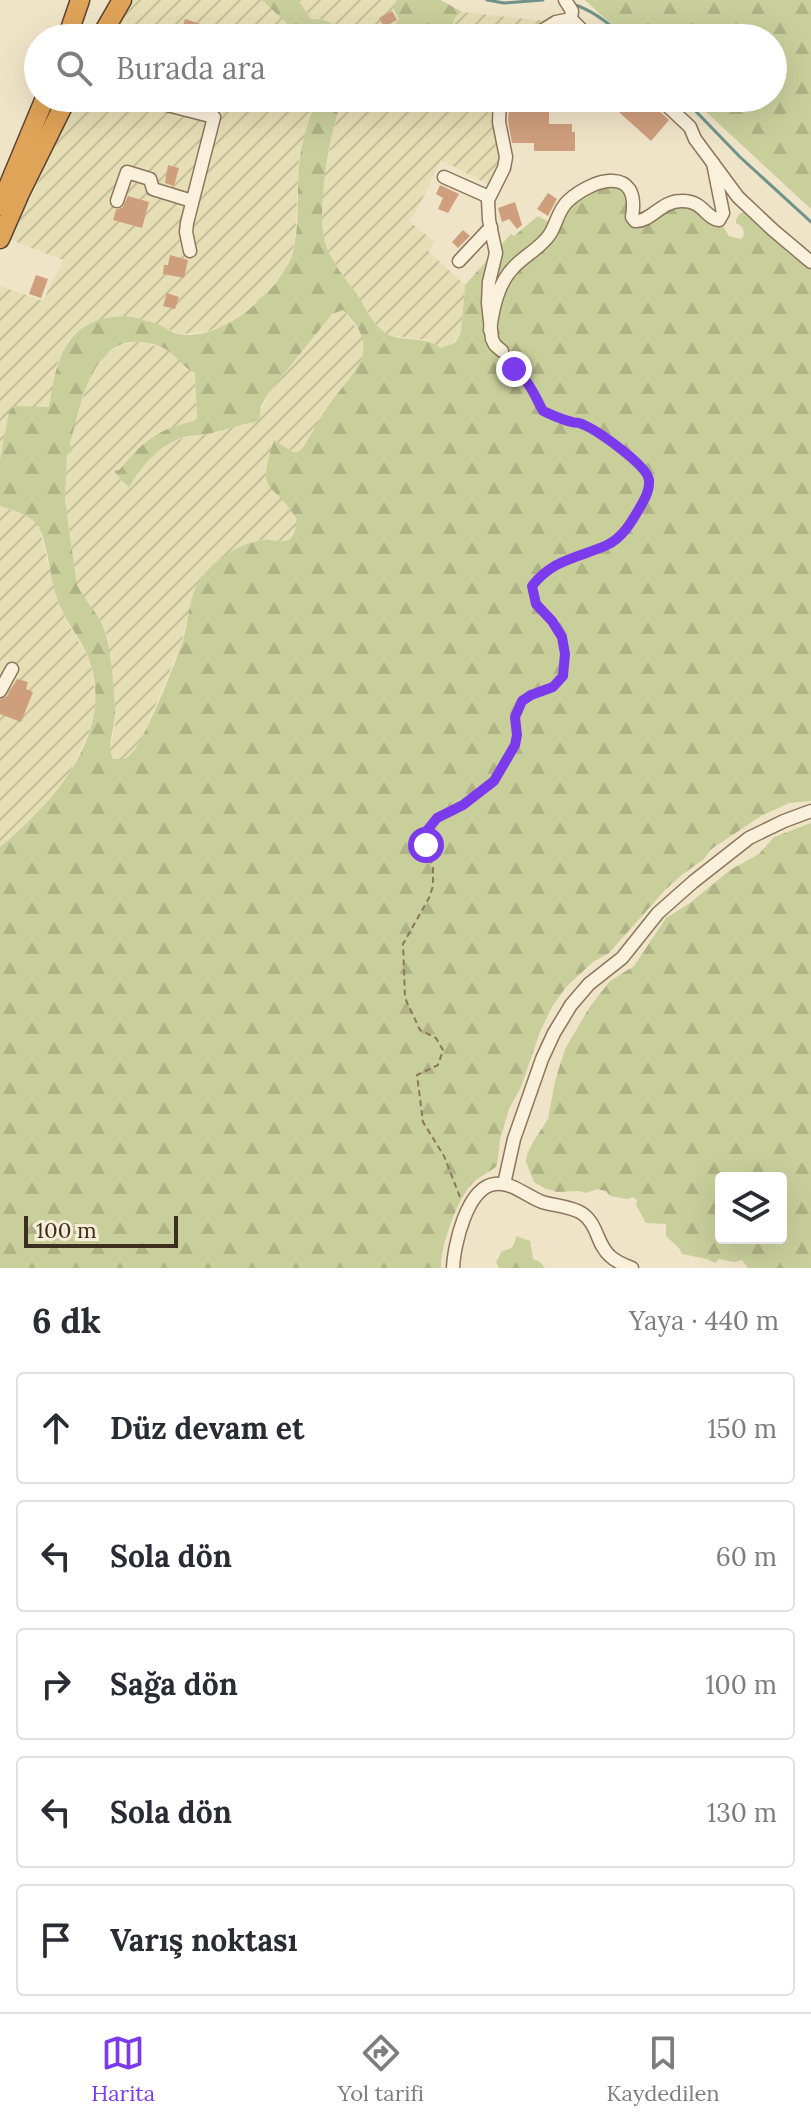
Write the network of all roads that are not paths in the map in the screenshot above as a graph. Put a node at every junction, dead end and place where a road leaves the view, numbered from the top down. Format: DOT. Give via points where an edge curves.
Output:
graph roads {
  1 [pos="80,0"];
  2 [pos="122,0"];
  3 [pos="569,10"];
  4 [pos="72,24"];
  5 [pos="108,24"];
  6 [pos="553,24"];
  7 [pos="39,112"];
  8 [pos="60,112"];
  9 [pos="195,112"];
  10 [pos="499,112"];
  11 [pos="674,112"];
  12 [pos="713,163"];
  13 [pos="444,177"];
  14 [pos="489,197"];
  15 [pos="117,201"];
  16 [pos="192,201"];
  17 [pos="0,206"];
  18 [pos="491,227"];
  19 [pos="0,239"];
  20 [pos="190,251"];
  21 [pos="459,261"];
  22 [pos="811,262"];
  23 [pos="490,330"];
  24 [pos="502,351"];
  25 [pos="12,669"];
  26 [pos="0,691"];
  27 [pos="811,811"];
  28 [pos="504,1184"];
  29 [pos="453,1268"];
  30 [pos="632,1268"];
  1 -- 4 [label="highway"];
  2 -- 5 [label="highway"];
  3 -- 6 [label="street"];
  7 -- 17 [label="highway"];
  8 -- 19 [label="highway"];
  9 -- 16 [label="street" via="214,117"];
  10 -- 14 [label="street" via="506,160"];
  11 -- 12 [label="street"];
  12 -- 22 [label="street" via="738,197"];
  12 -- 23 [label="street" via="722,208 719,220 700,206 680,201 634,221 633,196 617,181 596,185 569,200 546,239 509,273"];
  13 -- 14 [label="street"];
  14 -- 18 [label="street"];
  15 -- 16 [label="street" via="127,172 150,179 153,189"];
  16 -- 20 [label="street" via="186,232"];
  18 -- 21 [label="street"];
  18 -- 23 [label="street" via="496,253 488,293"];
  23 -- 24 [label="street"];
  25 -- 26 [label="street"];
  27 -- 28 [label="street" via="749,838 693,882 571,1005 542,1059"];
  28 -- 29 [label="street" via="481,1190 466,1213"];
  28 -- 30 [label="street" via="581,1213 611,1258"];
}
